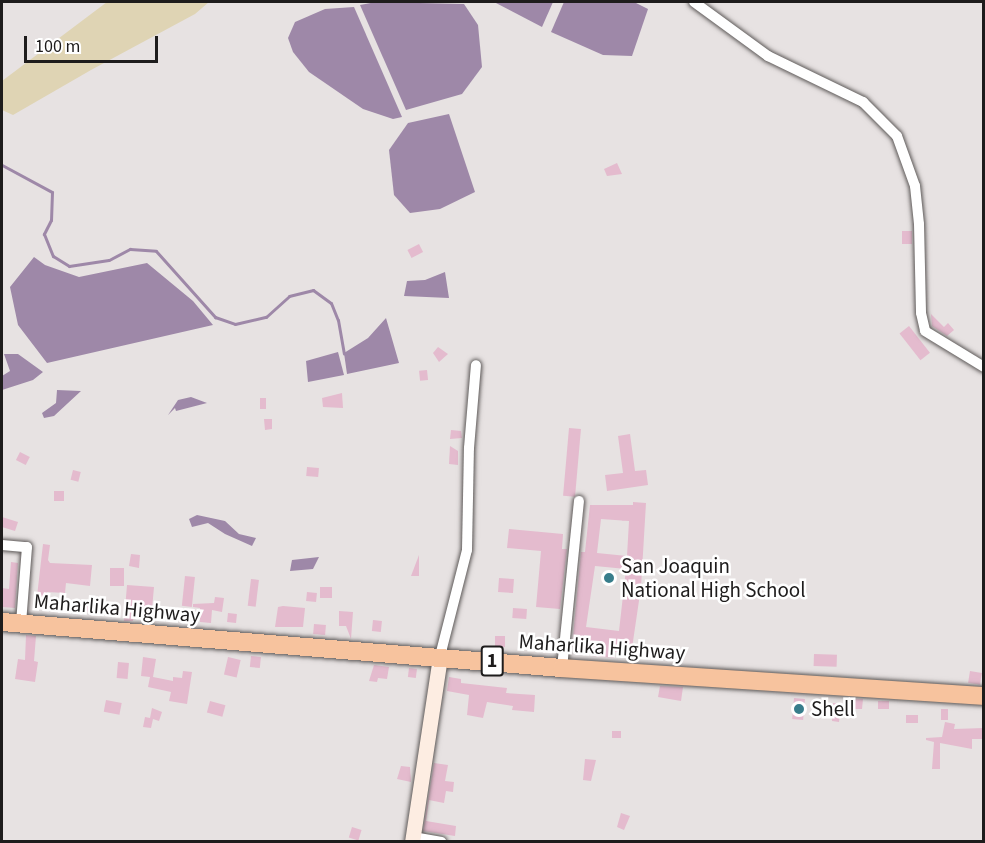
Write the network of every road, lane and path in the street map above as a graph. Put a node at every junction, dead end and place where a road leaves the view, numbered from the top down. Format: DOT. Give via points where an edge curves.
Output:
graph roads {
  1 [pos="694,2"];
  2 [pos="476,365"];
  3 [pos="984,368"];
  4 [pos="579,501"];
  5 [pos="2,545"];
  6 [pos="2,622"];
  7 [pos="21,623"];
  8 [pos="440,656"];
  9 [pos="562,668"];
  10 [pos="984,696"];
  11 [pos="412,839"];
  12 [pos="442,842"];
  1 -- 3 [label="street" via="768,56 863,102 897,136 915,186 925,331"];
  2 -- 8 [label="street" via="467,550"];
  4 -- 9 [label="street"];
  5 -- 7 [label="street" via="27,547"];
  6 -- 7 [label="highway, Maharlika Highway / 1"];
  7 -- 8 [label="highway, Maharlika Highway / 1"];
  8 -- 9 [label="highway, Maharlika Highway / 1"];
  8 -- 11 [label="street"];
  9 -- 10 [label="highway, Maharlika Highway / 1"];
  11 -- 12 [label="street"];
}
